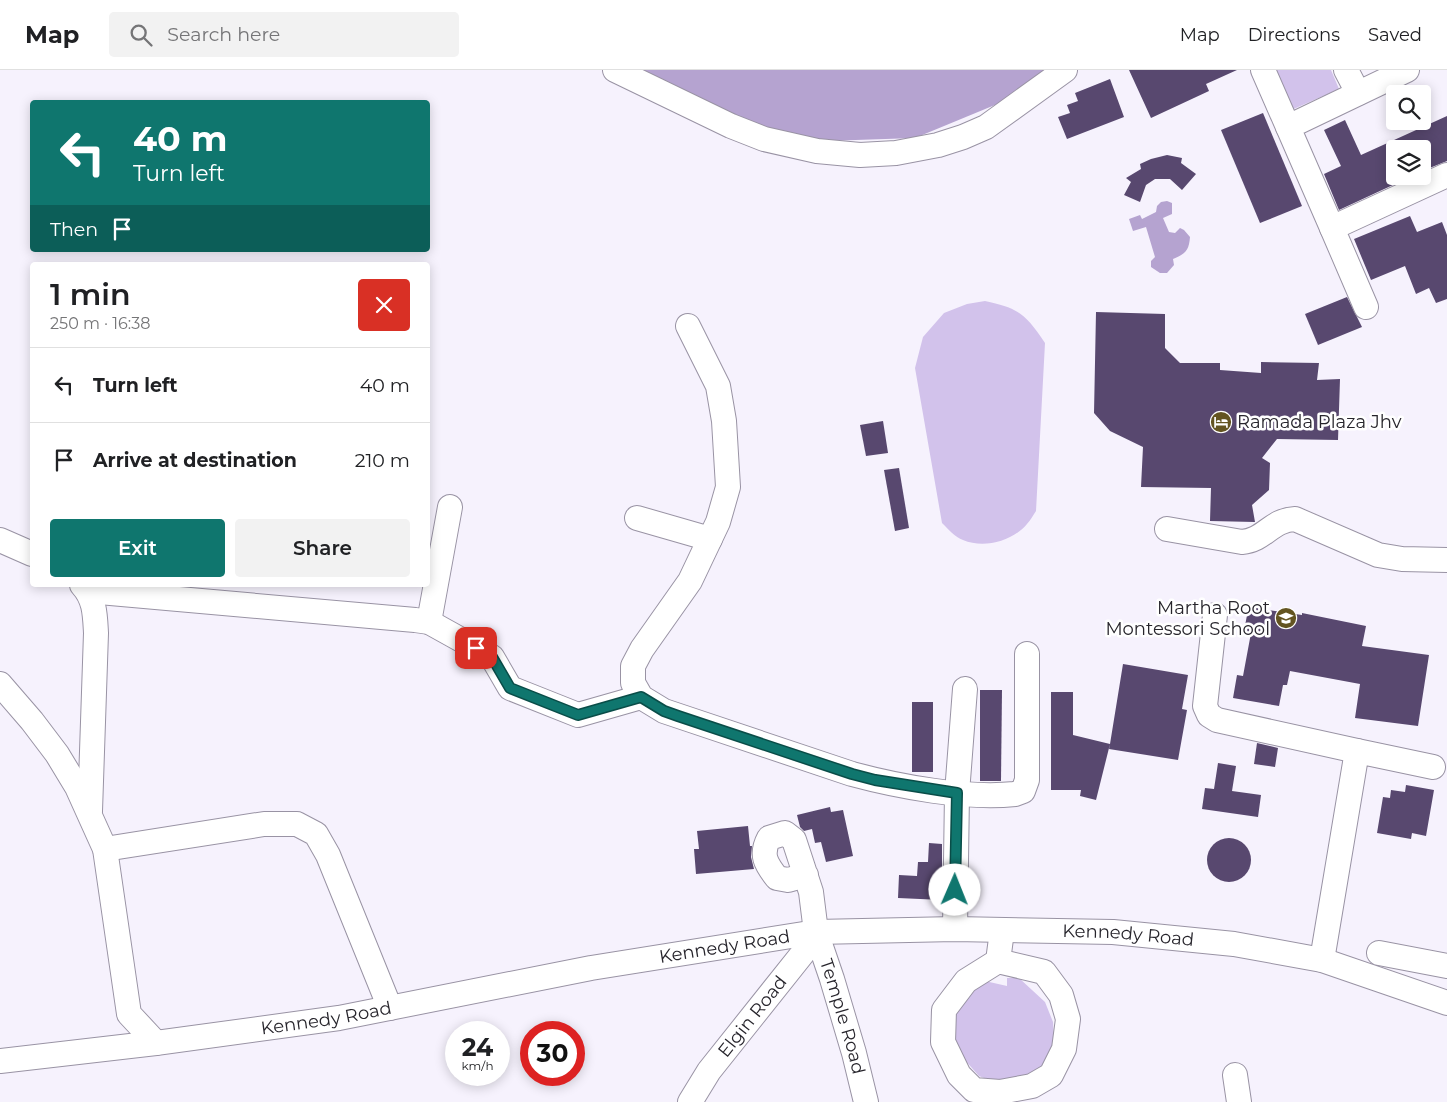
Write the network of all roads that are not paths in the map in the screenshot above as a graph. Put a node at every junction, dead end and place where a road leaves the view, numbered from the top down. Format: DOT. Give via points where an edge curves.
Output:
graph roads {
  1 [pos="615,70"];
  2 [pos="1065,70"];
  3 [pos="1263,70"];
  4 [pos="1346,70"];
  5 [pos="1407,70"];
  6 [pos="1358,93"];
  7 [pos="1288,127"];
  8 [pos="1447,175"];
  9 [pos="1332,228"];
  10 [pos="1366,307"];
  11 [pos="688,326"];
  12 [pos="450,507"];
  13 [pos="637,518"];
  14 [pos="1167,529"];
  15 [pos="714,530"];
  16 [pos="0,540"];
  17 [pos="30,553"];
  18 [pos="1447,560"];
  19 [pos="85,588"];
  20 [pos="1215,615"];
  21 [pos="429,622"];
  22 [pos="1027,654"];
  23 [pos="0,684"];
  24 [pos="965,689"];
  25 [pos="641,697"];
  26 [pos="1357,751"];
  27 [pos="1433,768"];
  28 [pos="957,793"];
  29 [pos="90,815"];
  30 [pos="105,849"];
  31 [pos="806,875"];
  32 [pos="955,929"];
  33 [pos="1002,931"];
  34 [pos="816,932"];
  35 [pos="1379,953"];
  36 [pos="1322,960"];
  37 [pos="998,961"];
  38 [pos="1447,966"];
  39 [pos="1447,1003"];
  40 [pos="390,1008"];
  41 [pos="156,1043"];
  42 [pos="0,1061"];
  43 [pos="1235,1075"];
  44 [pos="690,1102"];
  45 [pos="866,1102"];
  46 [pos="1239,1102"];
  1 -- 2 [label="street" via="764,139 817,151 860,155 896,153 938,145 971,134 986,127"];
  3 -- 7 [label="street"];
  4 -- 6 [label="street"];
  5 -- 6 [label="street"];
  6 -- 7 [label="street"];
  7 -- 9 [label="street"];
  8 -- 9 [label="street"];
  9 -- 10 [label="street"];
  11 -- 15 [label="street" via="718,386 723,413 728,486"];
  12 -- 21 [label="street"];
  13 -- 15 [label="street"];
  14 -- 18 [label="street" via="1242,542 1260,537 1284,520 1295,519 1378,555"];
  15 -- 25 [label="street" via="690,581 642,648 633,666 633,683"];
  16 -- 17 [label="street"];
  19 -- 21 [label="street"];
  19 -- 29 [label="street" via="95,609 96,633"];
  20 -- 26 [label="street" via="1205,706 1209,715 1217,720"];
  21 -- 25 [label="street" via="492,657 510,688 578,715"];
  22 -- 28 [label="street" via="1026,786 1015,794"];
  23 -- 29 [label="street" via="57,754"];
  24 -- 28 [label="street"];
  25 -- 28 [label="street" via="664,711 852,774"];
  26 -- 27 [label="street"];
  26 -- 36 [label="street"];
  28 -- 32 [label="street"];
  29 -- 30 [label="street"];
  30 -- 40 [label="street" via="264,824 297,824 316,834 328,855"];
  30 -- 41 [label="street" via="129,1014"];
  31 -- 34 [label="street, Temple Road" via="812,892"];
  32 -- 33 [label="street, Kennedy Road"];
  32 -- 34 [label="street, Kennedy Road"];
  33 -- 36 [label="street, Kennedy Road" via="1113,932 1234,944"];
  33 -- 37 [label="street"];
  34 -- 40 [label="street, Kennedy Road" via="591,968"];
  34 -- 44 [label="street, Elgin Road"];
  34 -- 45 [label="street, Temple Road"];
  35 -- 38 [label="street"];
  36 -- 39 [label="street, Kennedy Road"];
  37 -- 37 [label="street" via="966,982 944,1010 943,1042 959,1075 974,1090 1000,1092 1032,1086 1051,1075 1064,1049 1068,1019 1061,995 1044,972"];
  40 -- 41 [label="street, Kennedy Road"];
  41 -- 42 [label="street, Kennedy Road"];
  43 -- 46 [label="street"];
}
